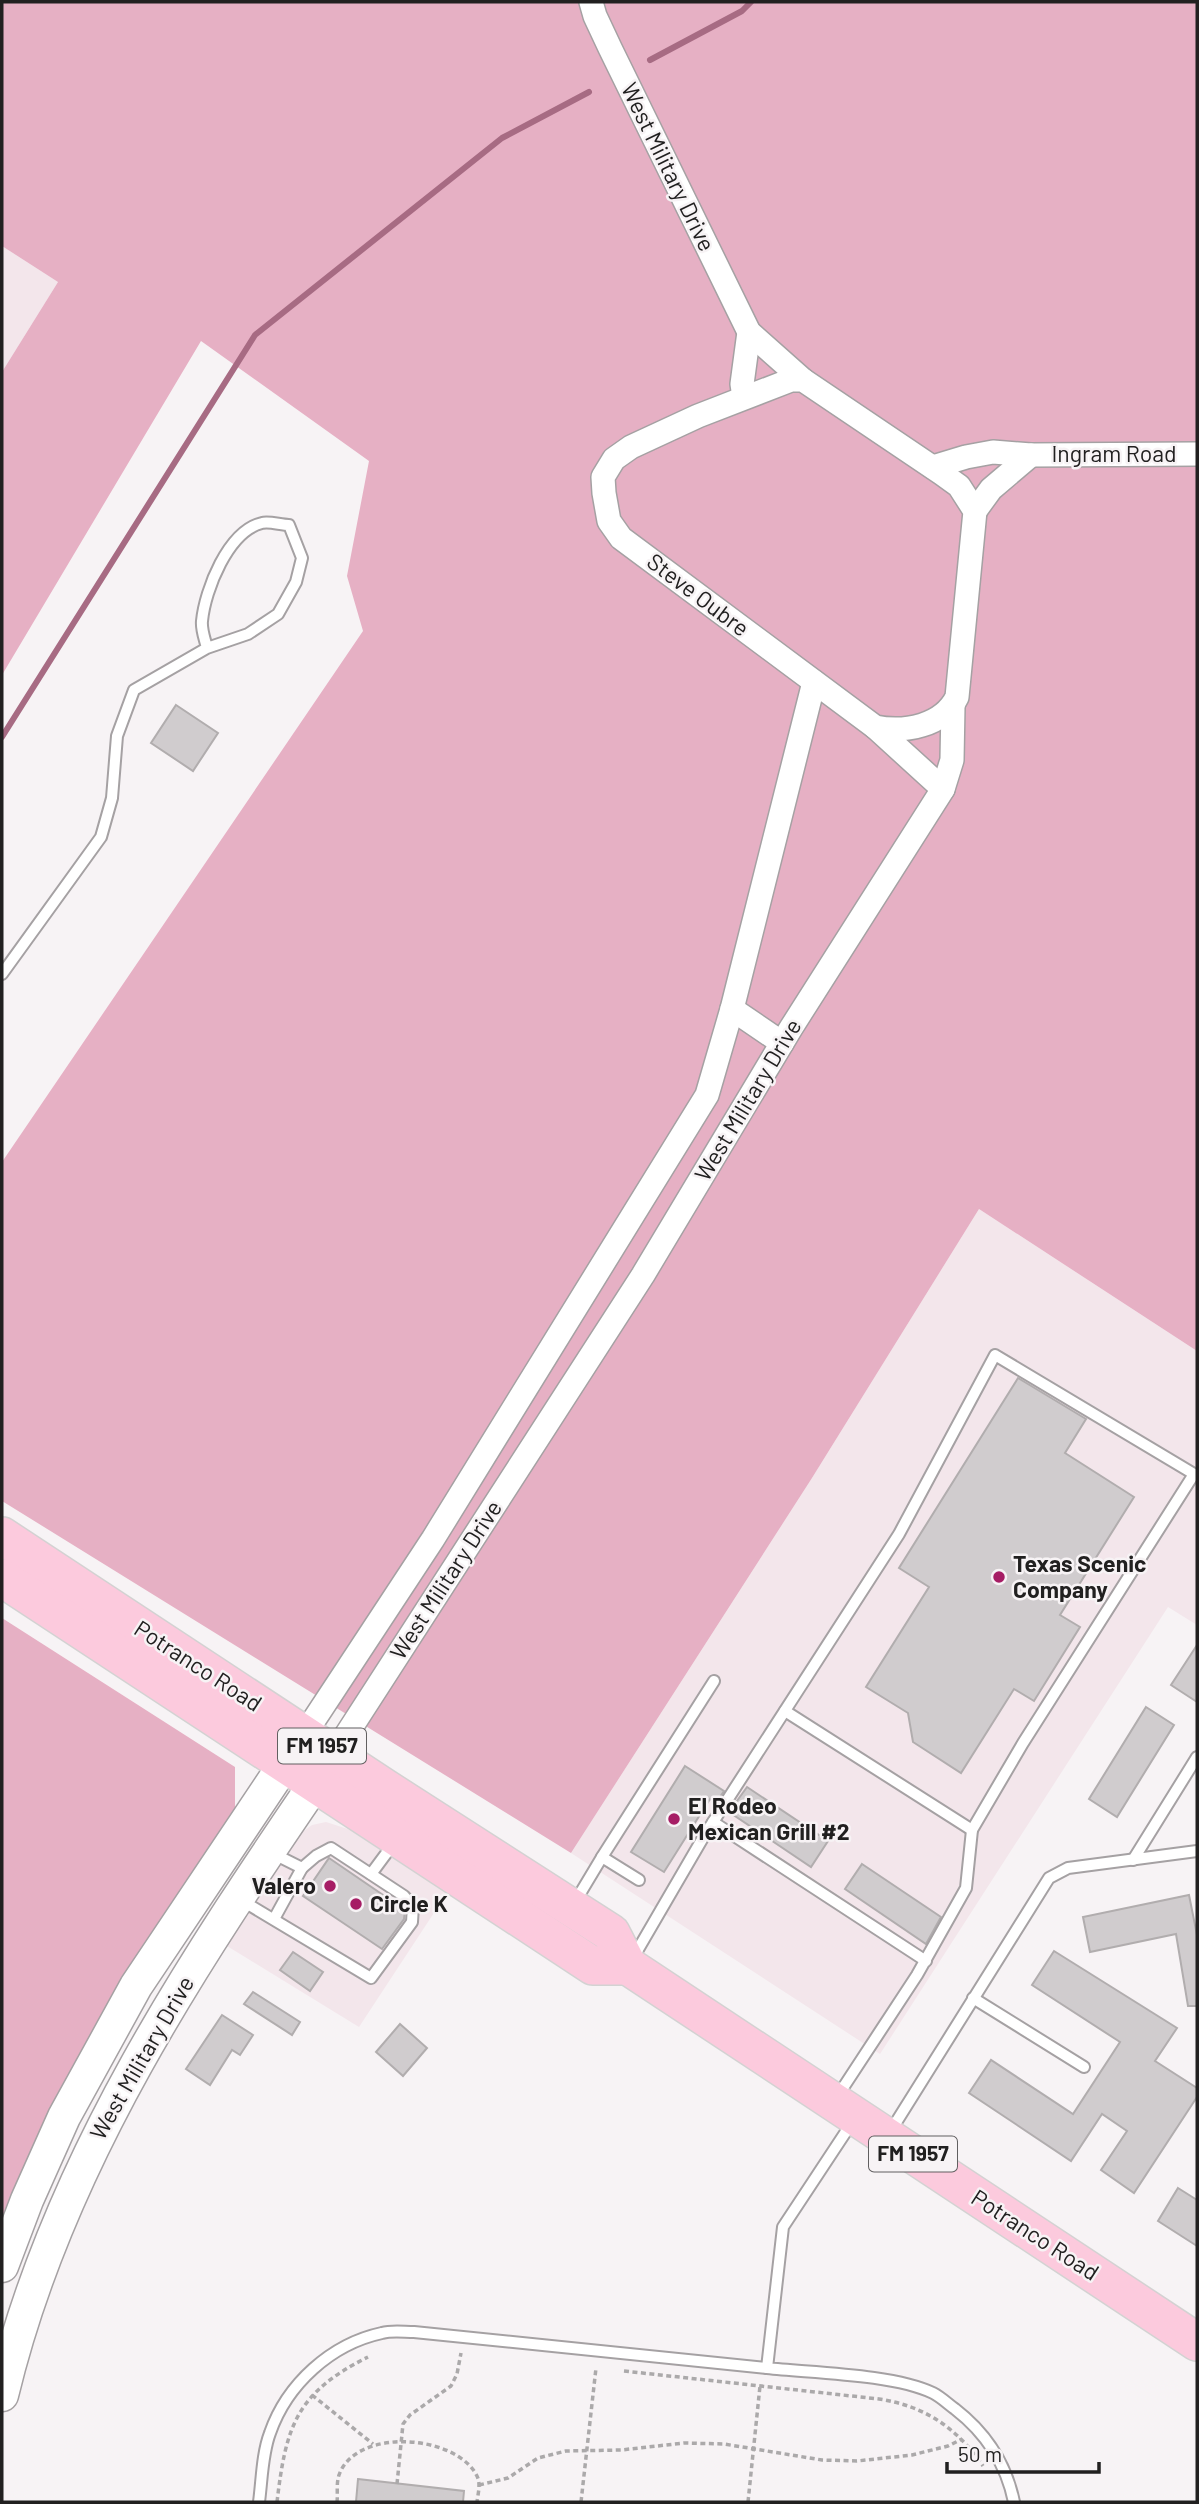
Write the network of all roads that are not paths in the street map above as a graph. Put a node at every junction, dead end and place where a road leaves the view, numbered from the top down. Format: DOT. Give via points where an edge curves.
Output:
graph roads {
  1 [pos="591,2"];
  2 [pos="749,332"];
  3 [pos="803,380"];
  4 [pos="744,397"];
  5 [pos="1031,454"];
  6 [pos="1197,454"];
  7 [pos="933,467"];
  8 [pos="975,511"];
  9 [pos="207,648"];
  10 [pos="814,682"];
  11 [pos="953,706"];
  12 [pos="875,727"];
  13 [pos="943,789"];
  14 [pos="2,974"];
  15 [pos="732,1009"];
  16 [pos="782,1043"];
  17 [pos="610,1254"];
  18 [pos="643,1275"];
  19 [pos="2,1536"];
  20 [pos="2,1578"];
  21 [pos="714,1681"];
  22 [pos="785,1711"];
  23 [pos="294,1749"];
  24 [pos="1197,1757"];
  25 [pos="324,1769"];
  26 [pos="713,1822"];
  27 [pos="972,1830"];
  28 [pos="398,1838"];
  29 [pos="270,1851"];
  30 [pos="1197,1851"];
  31 [pos="602,1857"];
  32 [pos="1133,1860"];
  33 [pos="302,1868"];
  34 [pos="371,1874"];
  35 [pos="639,1880"];
  36 [pos="239,1898"];
  37 [pos="572,1908"];
  38 [pos="274,1919"];
  39 [pos="926,1961"];
  40 [pos="628,1966"];
  41 [pos="973,1998"];
  42 [pos="1084,2067"];
  43 [pos="845,2110"];
  44 [pos="886,2137"];
  45 [pos="2,2266"];
  46 [pos="2,2280"];
  47 [pos="34,2292"];
  48 [pos="1197,2342"];
  49 [pos="767,2368"];
  50 [pos="2,2395"];
  51 [pos="259,2502"];
  52 [pos="1014,2502"];
  1 -- 2 [label="street, West Military Drive"];
  2 -- 3 [label="street, West Military Drive"];
  2 -- 4 [label="street"];
  3 -- 4 [label="street, Steve Oubre"];
  3 -- 7 [label="street"];
  4 -- 10 [label="street, Steve Oubre" via="631,447 614,459 603,477 609,521 621,538"];
  5 -- 6 [label="street, Ingram Road"];
  5 -- 7 [label="street, Ingram Road" via="993,452"];
  5 -- 8 [label="street, Ingram Road" via="991,489"];
  7 -- 8 [label="street" via="959,486"];
  8 -- 11 [label="street"];
  9 -- 9 [label="lane" via="248,634 278,614 296,582 302,558 289,526 262,523 241,536 221,560 202,624"];
  9 -- 14 [label="lane" via="134,690 117,736 112,798 101,837"];
  10 -- 12 [label="street, Steve Oubre"];
  10 -- 15 [label="street, West Military Drive"];
  11 -- 12 [label="street" via="939,719 914,727"];
  11 -- 13 [label="street, West Military Drive" via="952,760"];
  12 -- 13 [label="street, Steve Oubre"];
  13 -- 16 [label="street, West Military Drive"];
  15 -- 16 [label="street"];
  15 -- 17 [label="street, West Military Drive" via="708,1094"];
  16 -- 18 [label="street, West Military Drive"];
  17 -- 18 [label="street"];
  17 -- 23 [label="street, West Military Drive" via="433,1539"];
  18 -- 25 [label="street, West Military Drive"];
  19 -- 23 [label="main road, Potranco Road / FM 1957"];
  20 -- 23 [label="main road, Potranco Road / FM 1957"];
  21 -- 31 [label="lane"];
  22 -- 26 [label="lane"];
  22 -- 27 [label="lane"];
  22 -- 27 [label="lane" via="899,1534 995,1355 1194,1474"];
  23 -- 25 [label="main road, Potranco Road / FM 1957"];
  23 -- 45 [label="main road, West Military Drive" via="136,1986 64,2117"];
  24 -- 32 [label="lane"];
  25 -- 28 [label="main road, Potranco Road / FM 1957"];
  25 -- 29 [label="main road, West Military Drive"];
  25 -- 37 [label="main road, Potranco Road / FM 1957"];
  26 -- 39 [label="lane"];
  26 -- 40 [label="lane"];
  27 -- 39 [label="lane" via="967,1888"];
  28 -- 34 [label="lane"];
  28 -- 40 [label="main road, Potranco Road / FM 1957" via="593,1966"];
  29 -- 33 [label="lane"];
  29 -- 36 [label="main road, West Military Drive"];
  30 -- 32 [label="lane"];
  31 -- 35 [label="lane"];
  31 -- 37 [label="lane"];
  32 -- 41 [label="lane" via="1068,1868 1049,1878"];
  33 -- 34 [label="lane" via="331,1848"];
  33 -- 38 [label="lane"];
  34 -- 38 [label="lane" via="413,1906 412,1922 371,1978"];
  36 -- 38 [label="lane"];
  36 -- 47 [label="main road, West Military Drive" via="165,2012 95,2139"];
  37 -- 40 [label="main road, Potranco Road / FM 1957" via="611,1933"];
  39 -- 43 [label="lane"];
  40 -- 43 [label="main road, Potranco Road / FM 1957"];
  41 -- 42 [label="lane"];
  41 -- 44 [label="lane"];
  43 -- 44 [label="main road, Potranco Road / FM 1957"];
  43 -- 49 [label="lane" via="783,2227"];
  44 -- 48 [label="main road, Potranco Road / FM 1957"];
  46 -- 47 [label="main road"];
  47 -- 50 [label="main road, West Military Drive"];
  49 -- 51 [label="lane" via="385,2332 341,2347 313,2368 288,2397 269,2434"];
  49 -- 52 [label="lane" via="878,2379 933,2393 975,2424 995,2450"];
}
